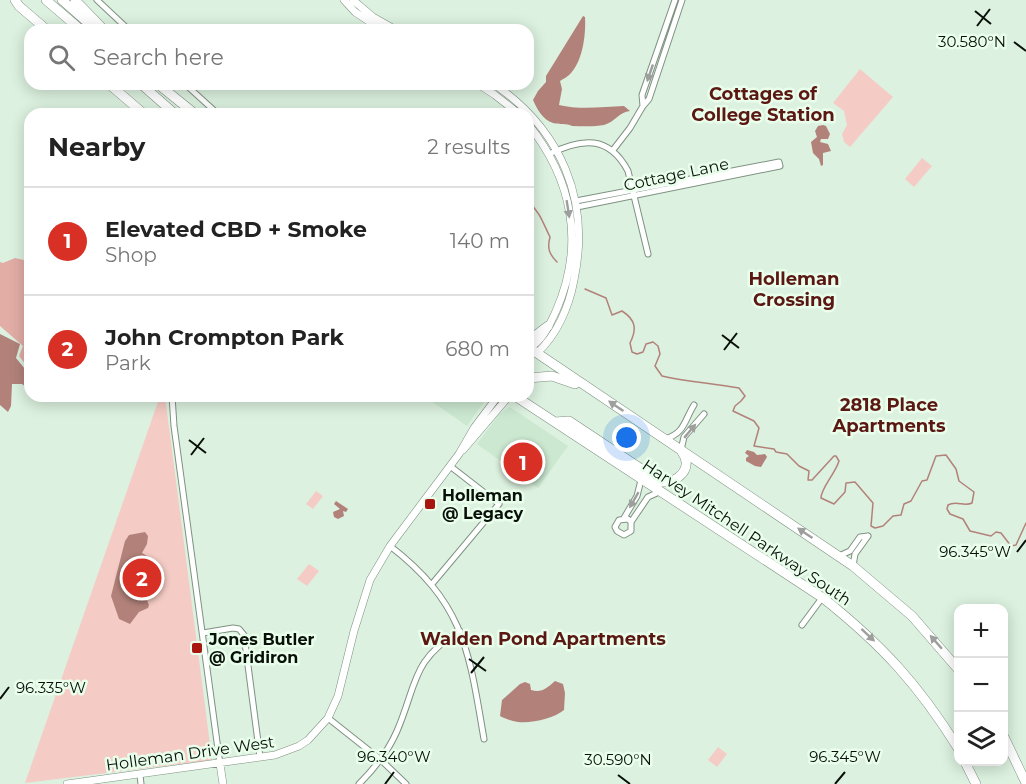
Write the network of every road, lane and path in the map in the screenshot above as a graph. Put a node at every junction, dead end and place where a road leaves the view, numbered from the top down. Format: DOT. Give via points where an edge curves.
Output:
graph roads {
  1 [pos="15,0"];
  2 [pos="46,0"];
  3 [pos="62,0"];
  4 [pos="75,0"];
  5 [pos="97,0"];
  6 [pos="344,0"];
  7 [pos="353,0"];
  8 [pos="675,0"];
  9 [pos="682,0"];
  10 [pos="40,24"];
  11 [pos="74,24"];
  12 [pos="89,24"];
  13 [pos="98,24"];
  14 [pos="123,24"];
  15 [pos="373,24"];
  16 [pos="386,24"];
  17 [pos="117,90"];
  18 [pos="148,90"];
  19 [pos="165,90"];
  20 [pos="192,90"];
  21 [pos="487,90"];
  22 [pos="501,90"];
  23 [pos="643,106"];
  24 [pos="137,108"];
  25 [pos="168,108"];
  26 [pos="188,108"];
  27 [pos="211,108"];
  28 [pos="511,108"];
  29 [pos="523,108"];
  30 [pos="534,119"];
  31 [pos="534,131"];
  32 [pos="613,150"];
  33 [pos="553,152"];
  34 [pos="780,164"];
  35 [pos="633,193"];
  36 [pos="577,204"];
  37 [pos="648,254"];
  38 [pos="548,326"];
  39 [pos="534,336"];
  40 [pos="534,346"];
  41 [pos="534,347"];
  42 [pos="534,351"];
  43 [pos="534,378"];
  44 [pos="597,393"];
  45 [pos="172,402"];
  46 [pos="494,402"];
  47 [pos="503,402"];
  48 [pos="524,402"];
  49 [pos="694,405"];
  50 [pos="704,414"];
  51 [pos="555,422"];
  52 [pos="665,439"];
  53 [pos="681,450"];
  54 [pos="459,454"];
  55 [pos="450,466"];
  56 [pos="641,480"];
  57 [pos="659,492"];
  58 [pos="624,518"];
  59 [pos="631,522"];
  60 [pos="390,546"];
  61 [pos="839,556"];
  62 [pos="853,566"];
  63 [pos="432,584"];
  64 [pos="823,598"];
  65 [pos="802,625"];
  66 [pos="460,632"];
  67 [pos="203,633"];
  68 [pos="954,664"];
  69 [pos="328,718"];
  70 [pos="484,739"];
  71 [pos="954,742"];
  72 [pos="1008,745"];
  73 [pos="260,757"];
  74 [pos="381,760"];
  75 [pos="220,764"];
  76 [pos="967,766"];
  77 [pos="140,775"];
  78 [pos="1026,783"];
  79 [pos="67,784"];
  80 [pos="141,784"];
  81 [pos="223,784"];
  82 [pos="359,784"];
  83 [pos="406,784"];
  84 [pos="976,784"];
  1 -- 10 [label="highway"];
  2 -- 11 [label="highway"];
  3 -- 12 [label="highway"];
  4 -- 13 [label="highway"];
  5 -- 14 [label="street"];
  6 -- 15 [label="street"];
  7 -- 16 [label="street"];
  8 -- 23 [label="street, one-way" via="642,95"];
  9 -- 23 [label="street" via="649,99"];
  17 -- 24 [label="highway"];
  18 -- 25 [label="highway"];
  19 -- 26 [label="highway"];
  20 -- 27 [label="street"];
  21 -- 28 [label="street"];
  22 -- 29 [label="street"];
  23 -- 32 [label="street"];
  30 -- 33 [label="street" via="547,134"];
  31 -- 33 [label="street"];
  32 -- 33 [label="street" via="594,142"];
  32 -- 35 [label="street" via="628,171"];
  33 -- 36 [label="street" via="567,171"];
  33 -- 38 [label="street, one-way" via="566,195 572,260"];
  34 -- 35 [label="street, Cottage Lane"];
  35 -- 36 [label="street, Cottage Lane"];
  35 -- 37 [label="street"];
  36 -- 41 [label="street" via="579,247 572,293 555,330"];
  38 -- 39 [label="highway"];
  38 -- 40 [label="street"];
  42 -- 44 [label="highway, Harvey Mitchell Parkway South"];
  43 -- 44 [label="highway" via="552,376"];
  52 -- 44 [label="highway, Harvey Mitchell Parkway South, one-way"];
  45 -- 67 [label="street"];
  46 -- 54 [label="street, Holleman Drive West"];
  47 -- 54 [label="street, Holleman Drive West"];
  48 -- 51 [label="highway, Harvey Mitchell Parkway South"];
  49 -- 52 [label="street" via="677,436"];
  53 -- 50 [label="street, one-way" via="684,437"];
  51 -- 53 [label="highway" via="569,421 661,482 676,480 684,471 686,456"];
  51 -- 56 [label="highway, Harvey Mitchell Parkway South"];
  52 -- 53 [label="highway, Harvey Mitchell Parkway South"];
  61 -- 53 [label="highway, Harvey Mitchell Parkway South, one-way"];
  54 -- 55 [label="street, Holleman Drive West"];
  55 -- 60 [label="street, Holleman Drive West"];
  55 -- 63 [label="street" via="499,504"];
  56 -- 57 [label="highway, Harvey Mitchell Parkway South"];
  56 -- 58 [label="street, one-way"];
  57 -- 59 [label="street" via="648,497"];
  57 -- 64 [label="highway, Harvey Mitchell Parkway South"];
  58 -- 59 [label="street"];
  58 -- 59 [label="street" via="615,527 620,534 631,531"];
  60 -- 63 [label="street"];
  60 -- 69 [label="street, Holleman Drive West" via="368,587 338,696"];
  61 -- 62 [label="highway, Harvey Mitchell Parkway South"];
  61 -- 62 [label="street" via="850,551 861,537 868,536 855,554"];
  68 -- 62 [label="highway, Harvey Mitchell Parkway South, one-way" via="912,616"];
  63 -- 66 [label="street" via="445,600"];
  64 -- 65 [label="street"];
  64 -- 71 [label="highway, Harvey Mitchell Parkway South, one-way" via="902,669"];
  66 -- 70 [label="street" via="473,676"];
  66 -- 74 [label="street" via="435,649 418,670 397,731"];
  67 -- 73 [label="street" via="233,628 243,635"];
  67 -- 75 [label="street"];
  69 -- 73 [label="street, Holleman Drive West" via="299,746"];
  69 -- 74 [label="street"];
  72 -- 78 [label="highway"];
  73 -- 75 [label="street, Holleman Drive West"];
  74 -- 82 [label="street"];
  74 -- 83 [label="street"];
  75 -- 77 [label="street, Holleman Drive West"];
  75 -- 81 [label="street"];
  76 -- 84 [label="highway"];
  77 -- 79 [label="street, Holleman Drive West"];
  77 -- 80 [label="street"];
}
